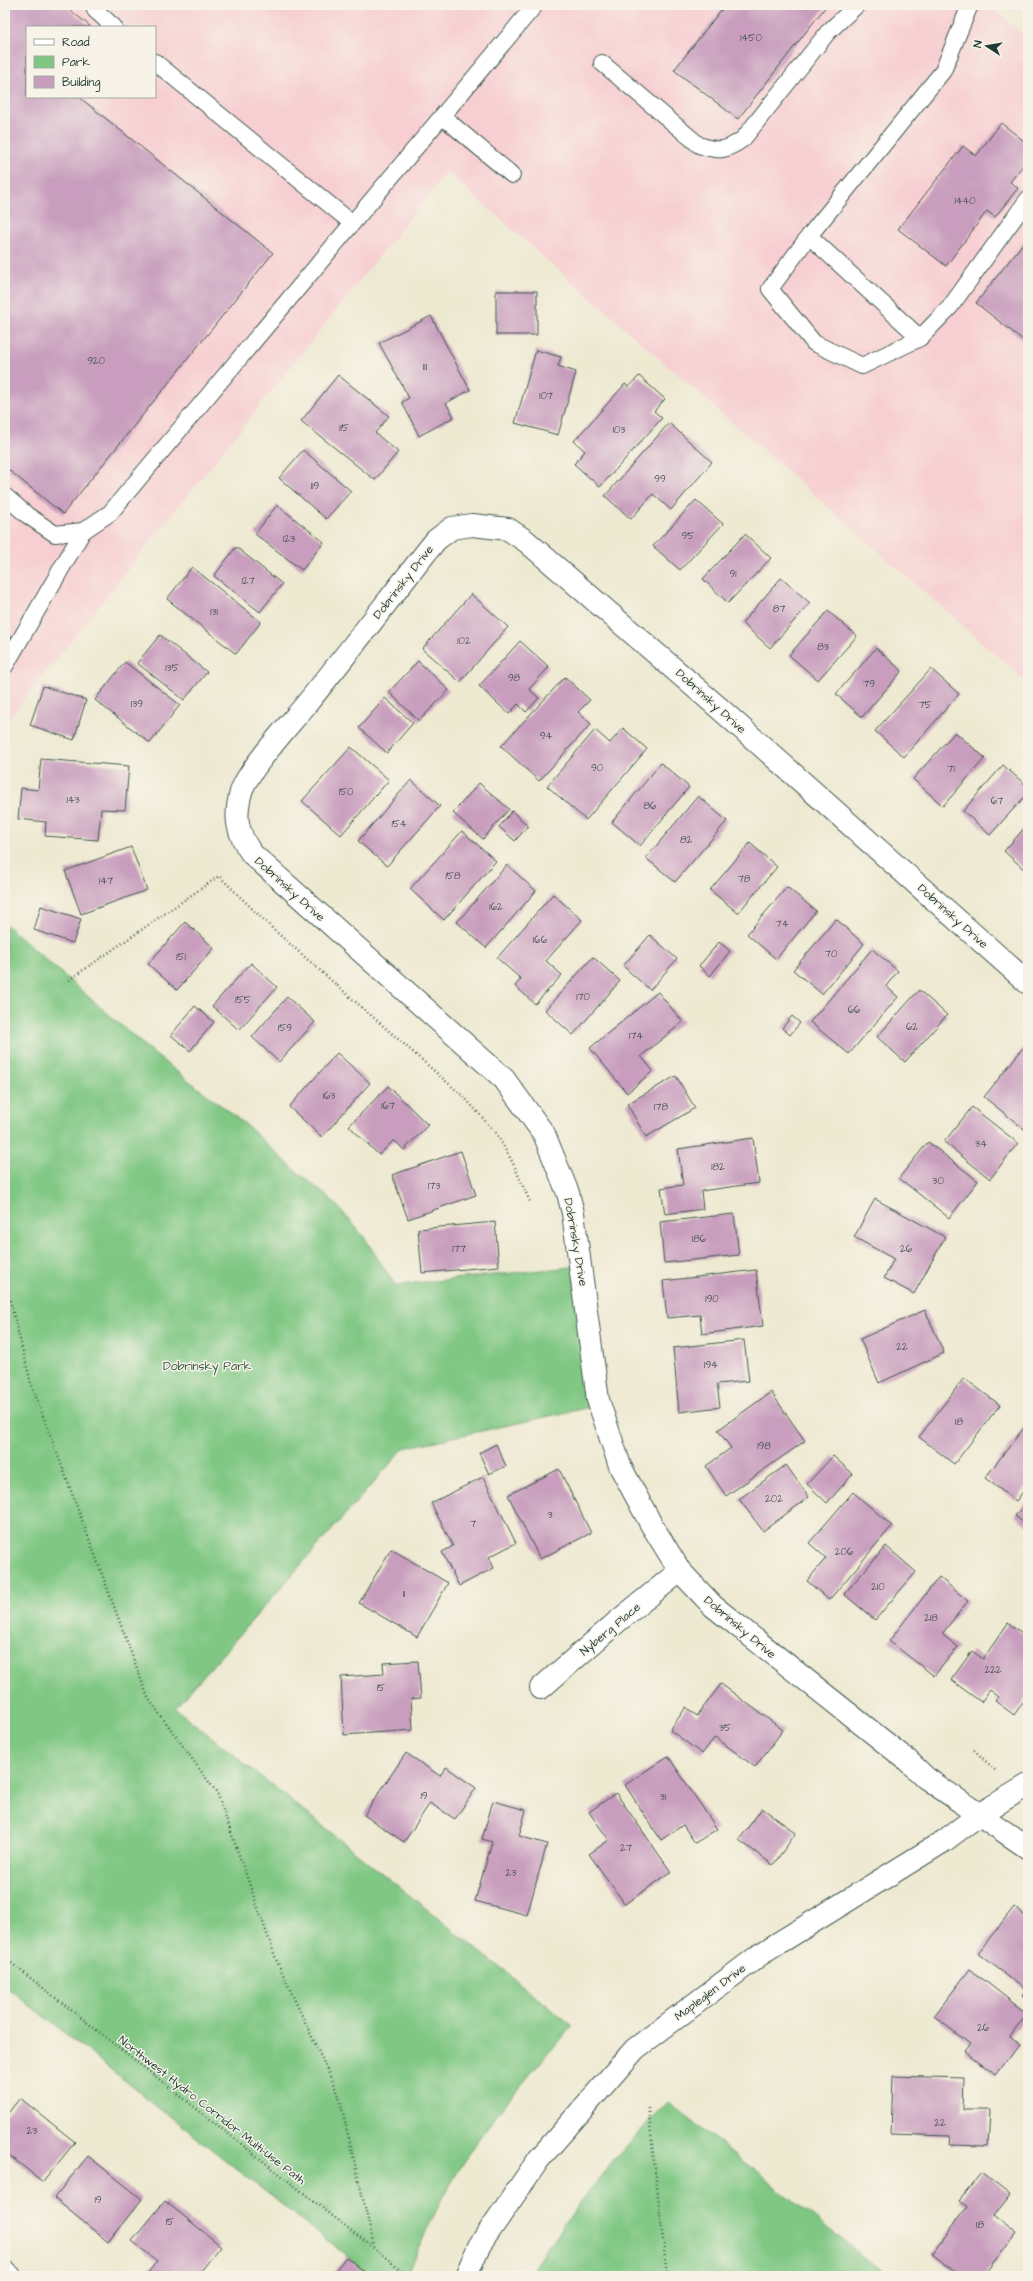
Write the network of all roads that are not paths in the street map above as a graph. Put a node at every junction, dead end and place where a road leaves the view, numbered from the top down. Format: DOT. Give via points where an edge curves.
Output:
graph roads {
  1 [pos="535,5"];
  2 [pos="857,5"];
  3 [pos="970,5"];
  4 [pos="94,7"];
  5 [pos="113,26"];
  6 [pos="156,63"];
  7 [pos="602,63"];
  8 [pos="442,116"];
  9 [pos="512,175"];
  10 [pos="1028,199"];
  11 [pos="352,223"];
  12 [pos="809,236"];
  13 [pos="920,338"];
  14 [pos="5,496"];
  15 [pos="83,531"];
  16 [pos="5,666"];
  17 [pos="1028,983"];
  18 [pos="680,1571"];
  19 [pos="541,1688"];
  20 [pos="1028,1786"];
  21 [pos="980,1814"];
  22 [pos="1028,1848"];
  23 [pos="5,2272"];
  24 [pos="10,2276"];
  25 [pos="466,2276"];
  1 -- 8 [label="lane"];
  2 -- 7 [label="lane" via="828,32 744,139 732,147 716,151 699,145"];
  3 -- 12 [label="lane" via="943,71"];
  4 -- 5 [label="lane"];
  6 -- 11 [label="lane"];
  8 -- 9 [label="lane"];
  8 -- 11 [label="lane"];
  10 -- 13 [label="lane" via="950,307"];
  11 -- 15 [label="lane" via="110,513"];
  12 -- 13 [label="lane"];
  12 -- 13 [label="lane" via="770,289 814,343 862,366"];
  14 -- 15 [label="lane" via="55,534"];
  15 -- 16 [label="lane"];
  17 -- 18 [label="street, Dobrinsky Drive" via="600,604 526,541 508,529 472,525 452,528 436,540 248,778 241,791 237,824 241,840 252,854 504,1079 544,1134 568,1193 573,1213 600,1405 620,1466"];
  18 -- 19 [label="street, Nyberg Place"];
  18 -- 21 [label="street, Dobrinsky Drive" via="713,1606 907,1760 926,1778"];
  20 -- 21 [label="street, Mapleglen Drive"];
  21 -- 22 [label="street, Dobrinsky Drive"];
  21 -- 25 [label="street, Mapleglen Drive" via="944,1841 761,1954 635,2049 538,2159 479,2246"];
  23 -- 24 [label="street"];
}
